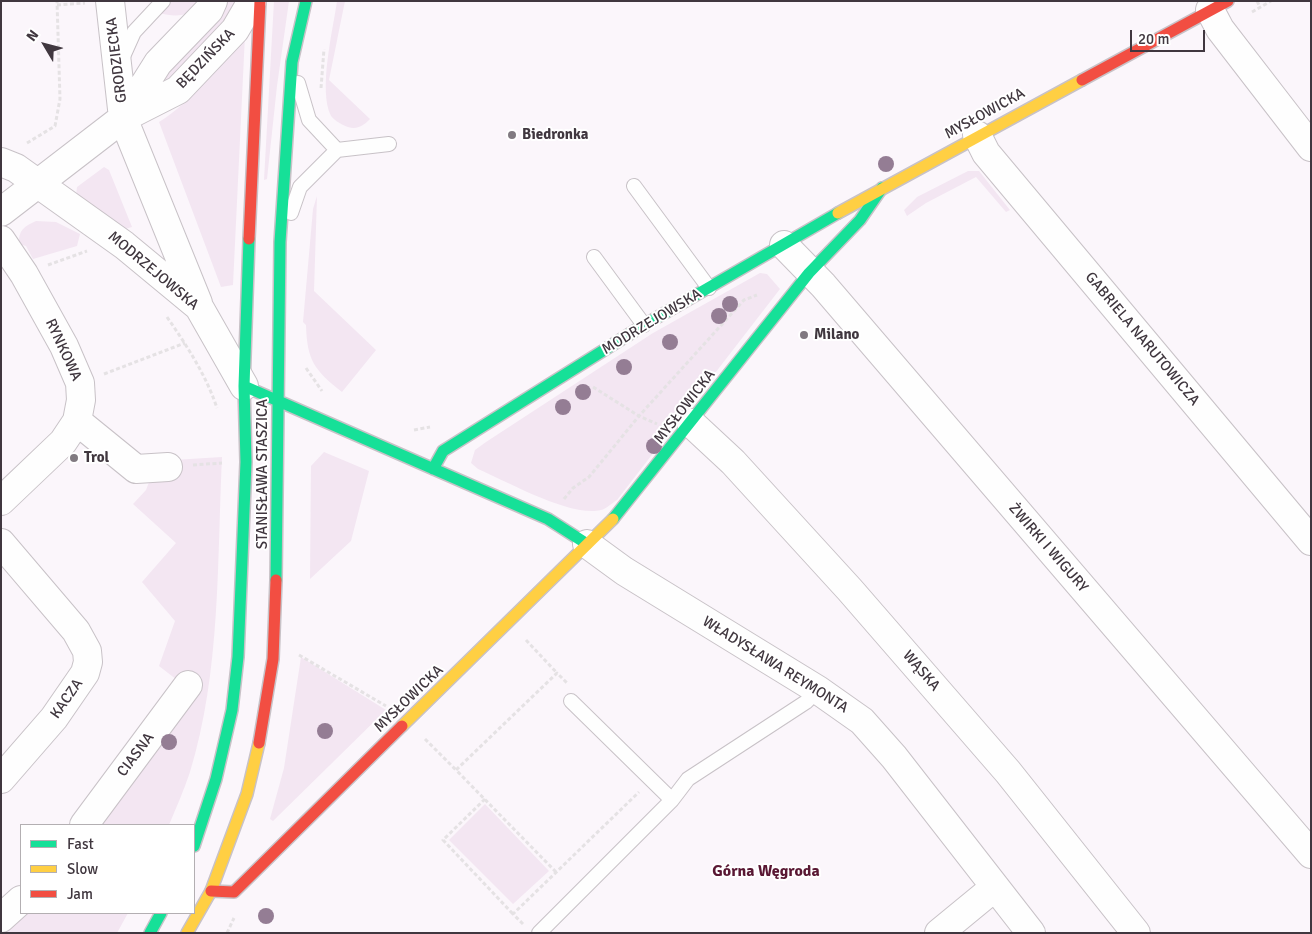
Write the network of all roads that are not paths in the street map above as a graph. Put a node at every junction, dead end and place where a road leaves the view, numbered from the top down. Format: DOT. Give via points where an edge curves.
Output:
graph roads {
  1 [pos="110,1"];
  2 [pos="164,1"];
  3 [pos="213,1"];
  4 [pos="252,1"];
  5 [pos="260,1"];
  6 [pos="306,1"];
  7 [pos="1219,6"];
  8 [pos="292,62"];
  9 [pos="117,69"];
  10 [pos="124,118"];
  11 [pos="977,135"];
  12 [pos="1309,142"];
  13 [pos="389,144"];
  14 [pos="337,150"];
  15 [pos="1,162"];
  16 [pos="37,184"];
  17 [pos="634,186"];
  18 [pos="882,188"];
  19 [pos="1,212"];
  20 [pos="1,240"];
  21 [pos="280,242"];
  22 [pos="784,245"];
  23 [pos="594,257"];
  24 [pos="809,273"];
  25 [pos="709,288"];
  26 [pos="199,307"];
  27 [pos="644,325"];
  28 [pos="244,386"];
  29 [pos="278,400"];
  30 [pos="77,421"];
  31 [pos="686,429"];
  32 [pos="168,467"];
  33 [pos="433,469"];
  34 [pos="1,501"];
  35 [pos="1311,541"];
  36 [pos="1,543"];
  37 [pos="587,544"];
  38 [pos="188,685"];
  39 [pos="818,690"];
  40 [pos="571,701"];
  41 [pos="1,779"];
  42 [pos="672,800"];
  43 [pos="85,824"];
  44 [pos="195,844"];
  45 [pos="1311,854"];
  46 [pos="995,887"];
  47 [pos="211,891"];
  48 [pos="20,901"];
  49 [pos="160,914"];
  50 [pos="1,918"];
  51 [pos="534,931"];
  52 [pos="150,933"];
  53 [pos="188,933"];
  54 [pos="939,933"];
  55 [pos="1030,933"];
  56 [pos="1136,933"];
  1 -- 9 [label="street, GRODZIECKA"];
  2 -- 9 [label="lane" via="134,32"];
  3 -- 10 [label="street, BĘDZIŃSKA" via="209,10 158,63"];
  4 -- 10 [label="street, BĘDZIŃSKA" via="236,30 178,90"];
  5 -- 28 [label="street, STANISŁAWA STASZICA"];
  6 -- 8 [label="street, STANISŁAWA STASZICA"];
  7 -- 11 [label="street, MYSŁOWICKA"];
  7 -- 12 [label="street" via="1220,29"];
  8 -- 14 [label="lane" via="309,120"];
  8 -- 21 [label="street, STANISŁAWA STASZICA"];
  9 -- 10 [label="street, GRODZIECKA"];
  10 -- 16 [label="street, BĘDZIŃSKA"];
  10 -- 26 [label="street, GRODZIECKA"];
  11 -- 18 [label="street, MYSŁOWICKA"];
  11 -- 35 [label="street, GABRIELA NARUTOWICZA" via="986,153"];
  13 -- 14 [label="lane"];
  14 -- 21 [label="lane" via="300,187"];
  15 -- 16 [label="street, MODRZEJOWSKA" via="16,168"];
  16 -- 19 [label="street, BĘDZIŃSKA"];
  16 -- 26 [label="street, MODRZEJOWSKA" via="124,245"];
  17 -- 25 [label="lane"];
  18 -- 22 [label="street, MODRZEJOWSKA"];
  18 -- 24 [label="street, MYSŁOWICKA" via="860,220"];
  20 -- 30 [label="street, RYNKOWA" via="64,346 80,383"];
  21 -- 29 [label="street, STANISŁAWA STASZICA"];
  22 -- 24 [label="street, ŻWIRKI I WIGURY"];
  22 -- 25 [label="street, MODRZEJOWSKA"];
  23 -- 27 [label="lane"];
  24 -- 31 [label="street, MYSŁOWICKA"];
  24 -- 45 [label="street, ŻWIRKI I WIGURY" via="823,285"];
  25 -- 27 [label="street, MODRZEJOWSKA"];
  26 -- 28 [label="street, MODRZEJOWSKA"];
  27 -- 33 [label="street, MODRZEJOWSKA" via="443,451"];
  28 -- 29 [label="street"];
  28 -- 44 [label="street, STANISŁAWA STASZICA" via="244,528 238,657 232,710 216,779"];
  29 -- 33 [label="street"];
  29 -- 47 [label="street, STANISŁAWA STASZICA" via="278,538 273,659 263,727 247,794"];
  30 -- 32 [label="street" via="136,469"];
  30 -- 34 [label="street, RYNKOWA" via="63,442"];
  31 -- 37 [label="street, MYSŁOWICKA" via="621,511"];
  31 -- 56 [label="street, WĄSKA" via="732,462 850,590 1008,772"];
  33 -- 37 [label="street" via="548,519"];
  36 -- 41 [label="street, KACZA" via="76,630 87,651 88,662 85,673 54,718"];
  37 -- 39 [label="street, WŁADYSŁAWA REYMONTA" via="624,571"];
  37 -- 47 [label="street, MYSŁOWICKA" via="234,892"];
  38 -- 43 [label="street, CIASNA"];
  39 -- 42 [label="lane" via="806,702 688,779"];
  39 -- 46 [label="street, WŁADYSŁAWA REYMONTA" via="854,714 880,740"];
  40 -- 42 [label="lane"];
  42 -- 51 [label="lane"];
  46 -- 54 [label="street"];
  46 -- 55 [label="street, WŁADYSŁAWA REYMONTA"];
  47 -- 53 [label="street, STANISŁAWA STASZICA"];
  48 -- 50 [label="street"];
  49 -- 52 [label="street"];
}
